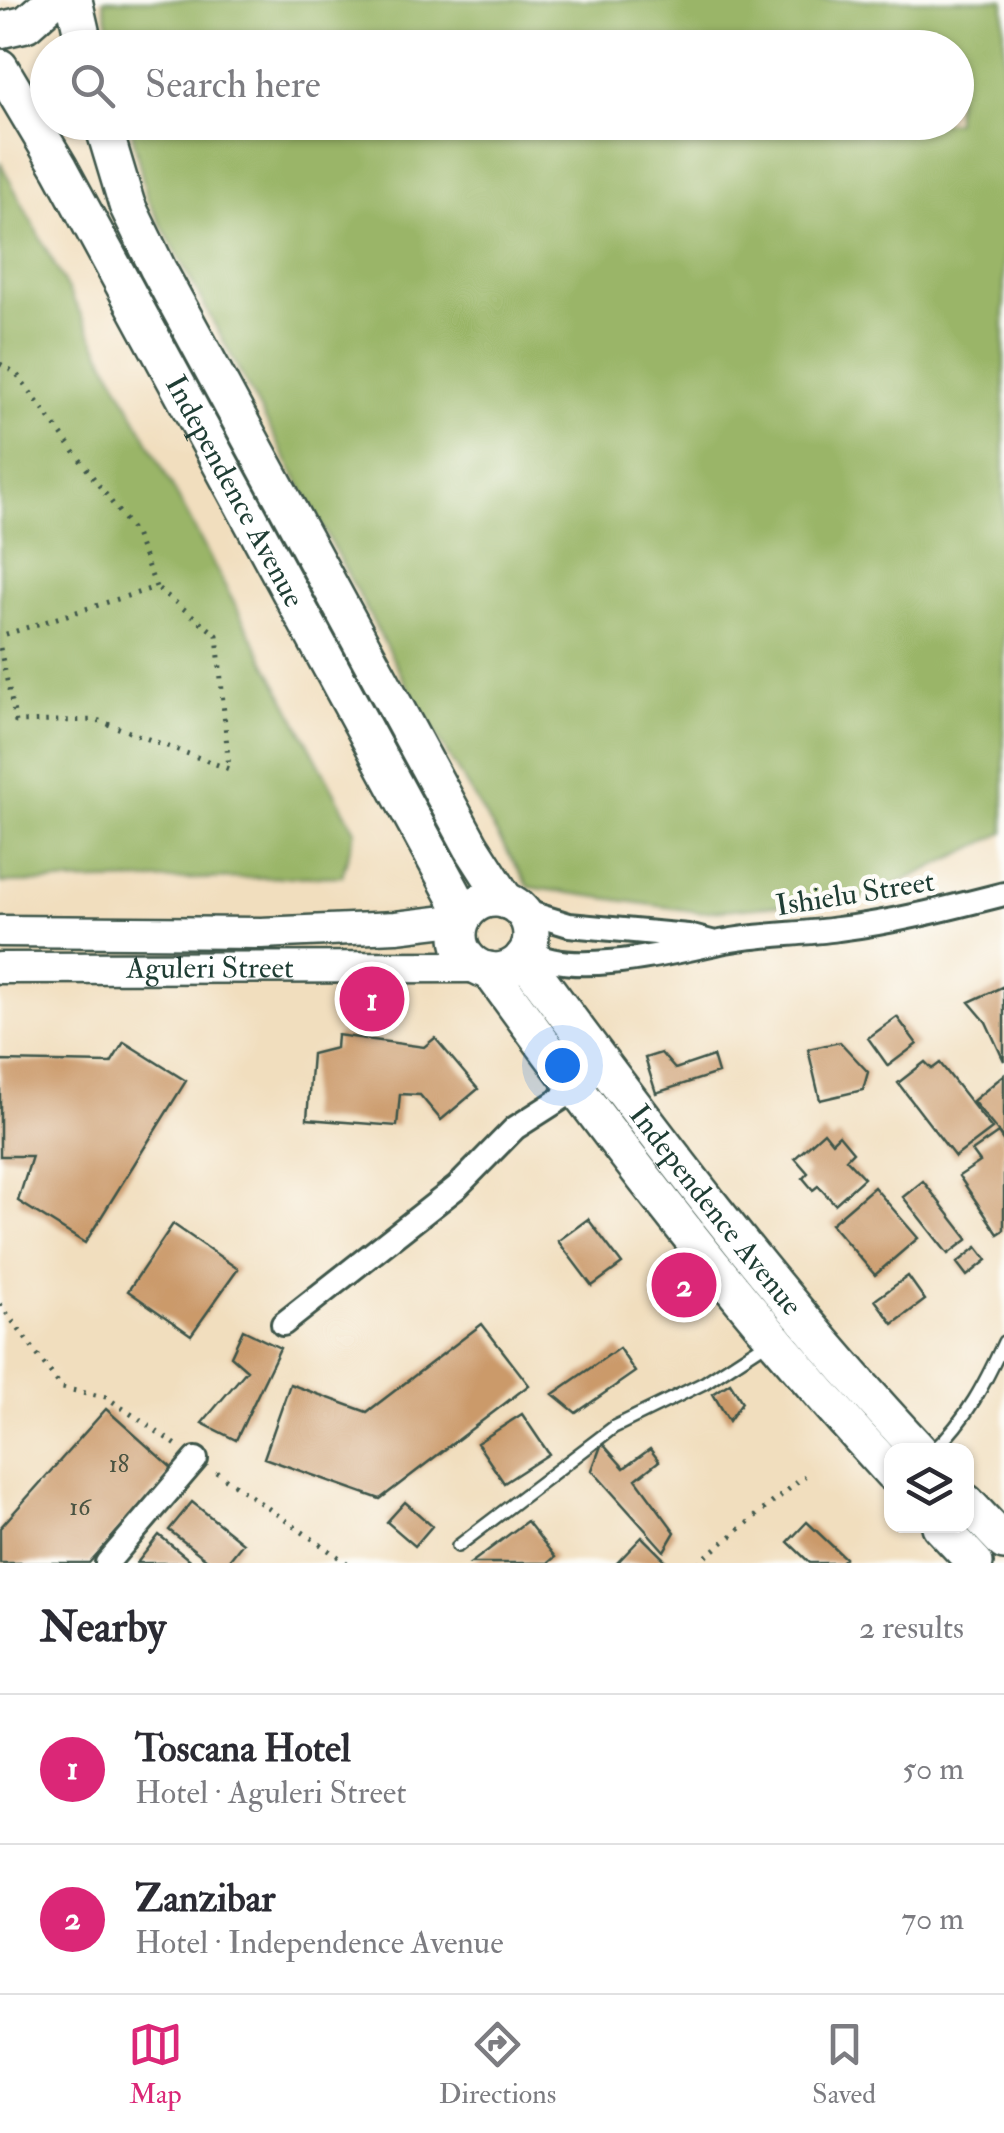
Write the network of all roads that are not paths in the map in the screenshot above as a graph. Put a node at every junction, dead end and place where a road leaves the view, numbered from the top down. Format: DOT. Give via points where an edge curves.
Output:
graph roads {
  1 [pos="53,0"];
  2 [pos="74,0"];
  3 [pos="0,30"];
  4 [pos="82,30"];
  5 [pos="0,67"];
  6 [pos="30,118"];
  7 [pos="43,140"];
  8 [pos="107,140"];
  9 [pos="1004,894"];
  10 [pos="513,905"];
  11 [pos="464,917"];
  12 [pos="0,931"];
  13 [pos="715,943"];
  14 [pos="525,953"];
  15 [pos="0,968"];
  16 [pos="484,968"];
  17 [pos="609,1073"];
  18 [pos="574,1087"];
  19 [pos="283,1324"];
  20 [pos="770,1340"];
  21 [pos="1004,1342"];
  22 [pos="912,1443"];
  23 [pos="942,1443"];
  24 [pos="196,1459"];
  25 [pos="884,1464"];
  26 [pos="974,1510"];
  27 [pos="947,1533"];
  28 [pos="1004,1542"];
  29 [pos="458,1546"];
  30 [pos="107,1563"];
  31 [pos="975,1563"];
  1 -- 3 [label="main road" via="26,24"];
  2 -- 4 [label="main road"];
  5 -- 6 [label="main road, Independence Avenue"];
  7 -- 11 [label="main road, Independence Avenue"];
  8 -- 10 [label="main road, Independence Avenue" via="127,205 158,268 471,846"];
  9 -- 13 [label="street, Ishielu Street" via="894,922"];
  10 -- 11 [label="main road" via="483,901"];
  10 -- 13 [label="street" via="569,925"];
  10 -- 14 [label="main road, Independence Avenue" via="530,928"];
  11 -- 12 [label="main road, Aguleri Street" via="396,928 262,933"];
  11 -- 16 [label="main road, Independence Avenue" via="461,946"];
  13 -- 14 [label="street" via="584,961"];
  14 -- 16 [label="main road" via="508,968"];
  14 -- 17 [label="main road, Independence Avenue"];
  15 -- 16 [label="main road, Aguleri Street"];
  16 -- 18 [label="main road, Independence Avenue"];
  17 -- 18 [label="street"];
  17 -- 22 [label="main road, Independence Avenue" via="732,1235"];
  18 -- 19 [label="street" via="515,1128 457,1187"];
  18 -- 20 [label="main road, Independence Avenue"];
  20 -- 25 [label="main road, Independence Avenue"];
  20 -- 29 [label="lane" via="614,1427"];
  21 -- 23 [label="lane" via="982,1391"];
  24 -- 30 [label="street"];
  26 -- 28 [label="main road"];
  27 -- 31 [label="main road"];
}
